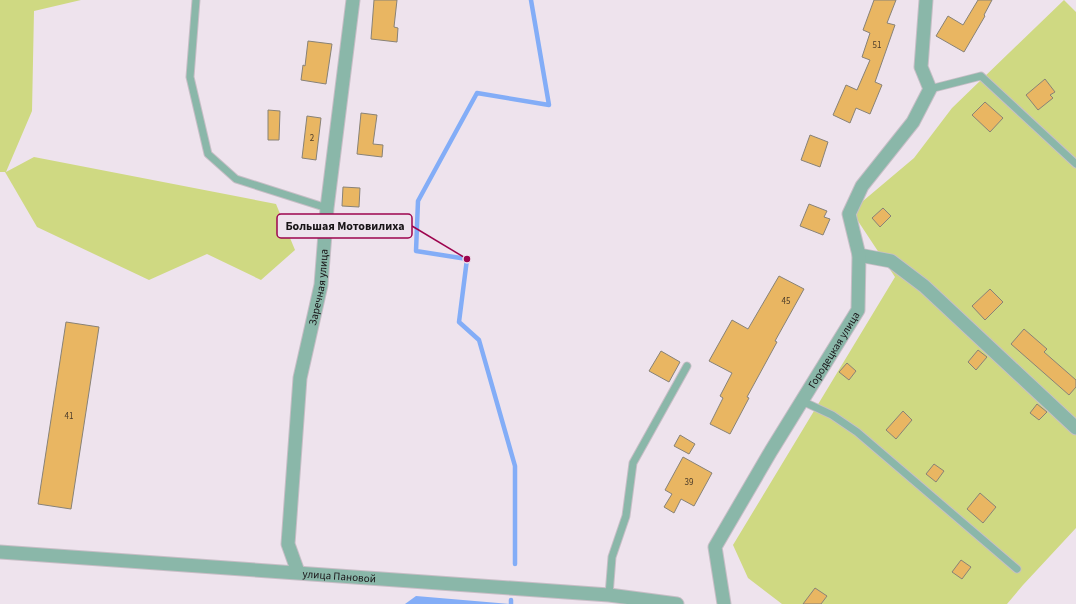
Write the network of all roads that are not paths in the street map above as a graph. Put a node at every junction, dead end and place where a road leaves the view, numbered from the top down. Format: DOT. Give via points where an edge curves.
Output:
graph roads {
  1 [pos="196,0"];
  2 [pos="353,0"];
  3 [pos="926,0"];
  4 [pos="930,89"];
  5 [pos="1076,164"];
  6 [pos="327,208"];
  7 [pos="860,255"];
  8 [pos="687,366"];
  9 [pos="802,401"];
  10 [pos="1076,428"];
  11 [pos="0,552"];
  12 [pos="1017,569"];
  13 [pos="298,572"];
  14 [pos="609,595"];
  15 [pos="677,604"];
  16 [pos="724,604"];
  1 -- 6 [label="lane" via="190,78 208,154 236,179"];
  2 -- 6 [label="street, Заречная улица"];
  3 -- 4 [label="street" via="921,67"];
  4 -- 5 [label="lane" via="981,76"];
  4 -- 7 [label="street, Городецкая улица" via="914,122 862,186 849,214"];
  6 -- 13 [label="street, Заречная улица" via="321,285 300,378 288,544"];
  7 -- 9 [label="street, Городецкая улица" via="858,310"];
  7 -- 10 [label="street" via="891,261 924,286"];
  8 -- 14 [label="lane" via="633,463 626,516 612,557"];
  9 -- 12 [label="lane" via="832,415 857,432"];
  9 -- 16 [label="street, Городецкая улица" via="715,547"];
  11 -- 13 [label="street, улица Пановой"];
  13 -- 14 [label="street, улица Пановой"];
  14 -- 15 [label="street, улица Пановой"];
}
